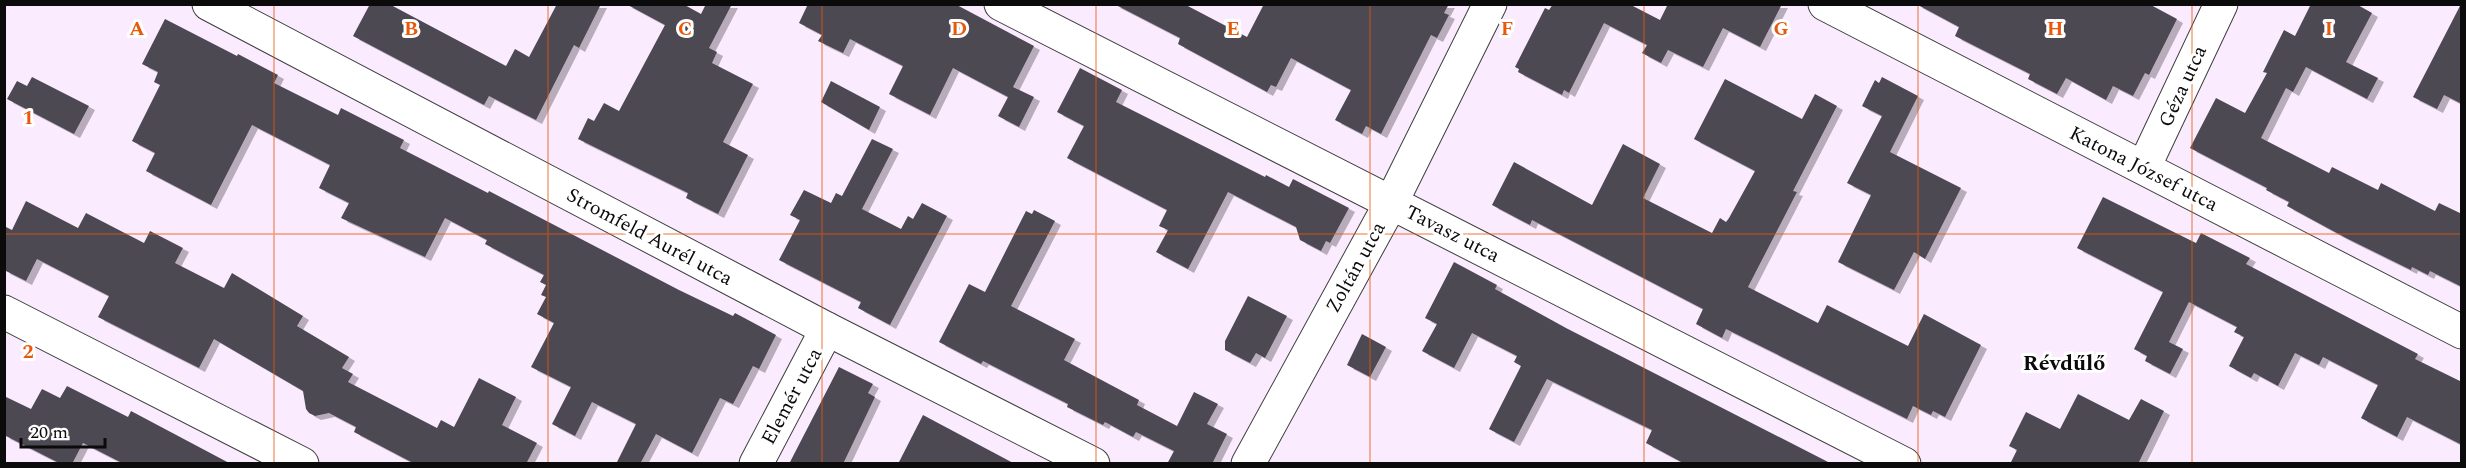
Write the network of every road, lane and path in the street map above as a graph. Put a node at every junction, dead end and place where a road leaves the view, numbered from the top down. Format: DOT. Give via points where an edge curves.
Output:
graph roads {
  1 [pos="209,4"];
  2 [pos="1001,4"];
  3 [pos="1490,4"];
  4 [pos="1825,4"];
  5 [pos="2221,4"];
  6 [pos="2144,167"];
  7 [pos="1392,201"];
  8 [pos="4,312"];
  9 [pos="827,329"];
  10 [pos="2462,332"];
  11 [pos="302,464"];
  12 [pos="756,464"];
  13 [pos="1094,464"];
  14 [pos="1248,464"];
  15 [pos="1904,464"];
  1 -- 9 [label="street, Stromfeld Aurél utca"];
  2 -- 7 [label="street, Tavasz utca"];
  3 -- 7 [label="street, Zoltán utca"];
  4 -- 6 [label="street, Katona József utca"];
  5 -- 6 [label="street, Géza utca"];
  6 -- 10 [label="street, Katona József utca"];
  7 -- 14 [label="street, Zoltán utca"];
  7 -- 15 [label="street, Tavasz utca"];
  8 -- 11 [label="street"];
  9 -- 12 [label="street, Elemér utca"];
  9 -- 13 [label="street, Stromfeld Aurél utca"];
}
